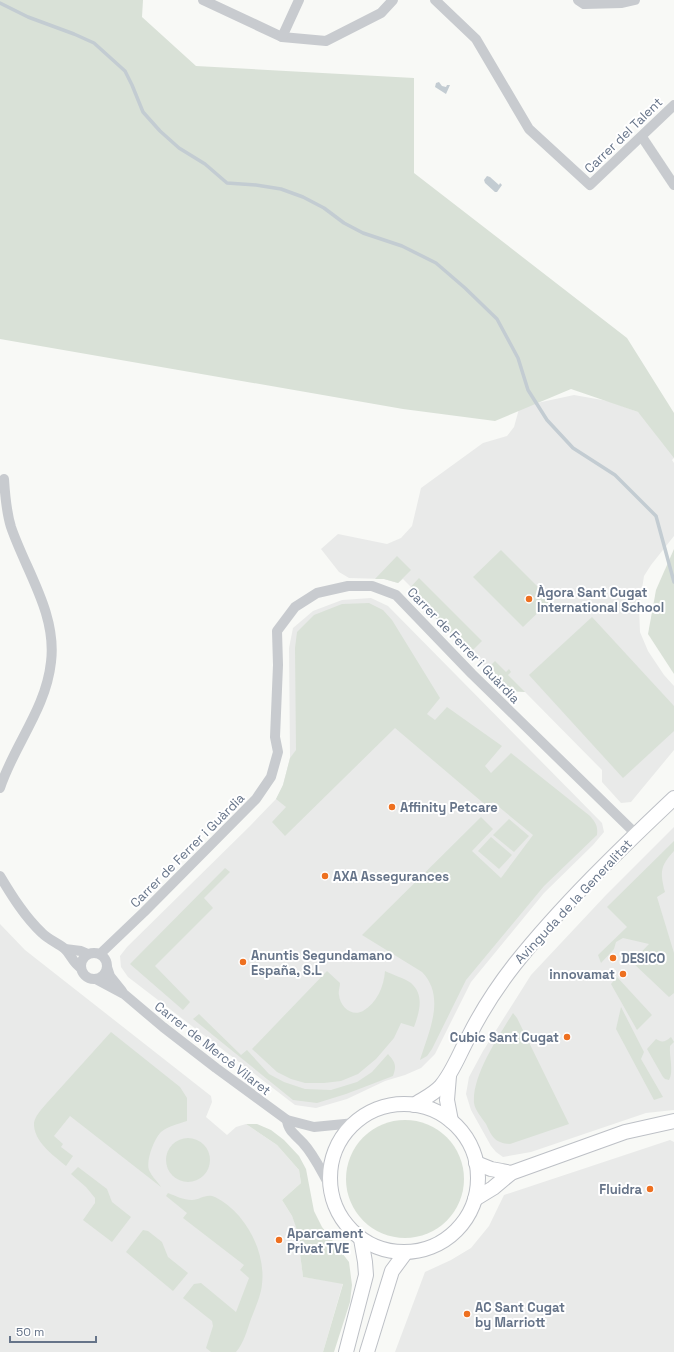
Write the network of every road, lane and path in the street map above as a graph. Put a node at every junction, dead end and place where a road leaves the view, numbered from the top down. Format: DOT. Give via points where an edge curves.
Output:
graph roads {
  1 [pos="203,0"];
  2 [pos="299,0"];
  3 [pos="393,0"];
  4 [pos="435,0"];
  5 [pos="578,0"];
  6 [pos="635,0"];
  7 [pos="282,37"];
  8 [pos="674,105"];
  9 [pos="642,137"];
  10 [pos="674,185"];
  11 [pos="4,479"];
  12 [pos="0,787"];
  13 [pos="674,798"];
  14 [pos="636,834"];
  15 [pos="0,876"];
  16 [pos="65,949"];
  17 [pos="88,954"];
  18 [pos="100,954"];
  19 [pos="81,968"];
  20 [pos="107,968"];
  21 [pos="96,979"];
  22 [pos="124,994"];
  23 [pos="449,1075"];
  24 [pos="414,1105"];
  25 [pos="287,1120"];
  26 [pos="451,1121"];
  27 [pos="674,1121"];
  28 [pos="355,1123"];
  29 [pos="476,1163"];
  30 [pos="511,1173"];
  31 [pos="331,1188"];
  32 [pos="475,1198"];
  33 [pos="361,1239"];
  34 [pos="406,1252"];
  35 [pos="346,1352"];
  36 [pos="367,1352"];
  1 -- 7 [label="street"];
  2 -- 7 [label="street"];
  3 -- 7 [label="street" via="381,13 326,41"];
  4 -- 9 [label="street, Carrer del Talent" via="476,39 529,129 590,185"];
  5 -- 6 [label="street" via="584,4"];
  8 -- 9 [label="street, Carrer del Talent"];
  9 -- 10 [label="street"];
  11 -- 12 [label="street" via="8,515 38,591 52,641 51,662 42,698 30,727 8,765"];
  13 -- 14 [label="street, Avinguda de la Generalitat"];
  14 -- 18 [label="street, Carrer de Ferrer i Guàrdia" via="487,689 396,594 372,586 332,589 317,593 295,607 277,631 275,737 278,752 271,777 256,799"];
  14 -- 23 [label="street, Avinguda de la Generalitat" via="568,903 514,964 482,1011"];
  15 -- 16 [label="street" via="30,921 43,934"];
  16 -- 17 [label="street"];
  16 -- 19 [label="street" via="75,964"];
  17 -- 18 [label="street"];
  17 -- 19 [label="street" via="82,960"];
  18 -- 20 [label="street" via="106,960"];
  19 -- 21 [label="street" via="84,975"];
  20 -- 21 [label="street" via="104,975"];
  20 -- 22 [label="street, Carrer de Mercè Vilaret"];
  21 -- 22 [label="street, Carrer de Mercè Vilaret"];
  22 -- 25 [label="street, Carrer de Mercè Vilaret" via="163,1027"];
  23 -- 24 [label="street, Avinguda de la Generalitat" via="432,1094"];
  23 -- 26 [label="street, Avinguda de la Generalitat" via="447,1100"];
  24 -- 26 [label="street" via="430,1109"];
  24 -- 28 [label="street" via="378,1109"];
  25 -- 28 [label="street, Carrer de Mercè Vilaret" via="314,1127"];
  25 -- 31 [label="street, Carrer de Mercè Vilaret" via="288,1127 312,1155"];
  26 -- 29 [label="street" via="467,1140"];
  27 -- 30 [label="street" via="625,1132"];
  28 -- 31 [label="street" via="333,1156"];
  29 -- 30 [label="street" via="491,1170"];
  29 -- 32 [label="street" via="478,1184"];
  30 -- 32 [label="street" via="494,1188"];
  31 -- 33 [label="street" via="335,1207 341,1218"];
  32 -- 34 [label="street" via="465,1219 450,1236 430,1248"];
  33 -- 34 [label="street" via="382,1249"];
  33 -- 35 [label="street" via="366,1275"];
  34 -- 36 [label="street" via="392,1271"];
}
